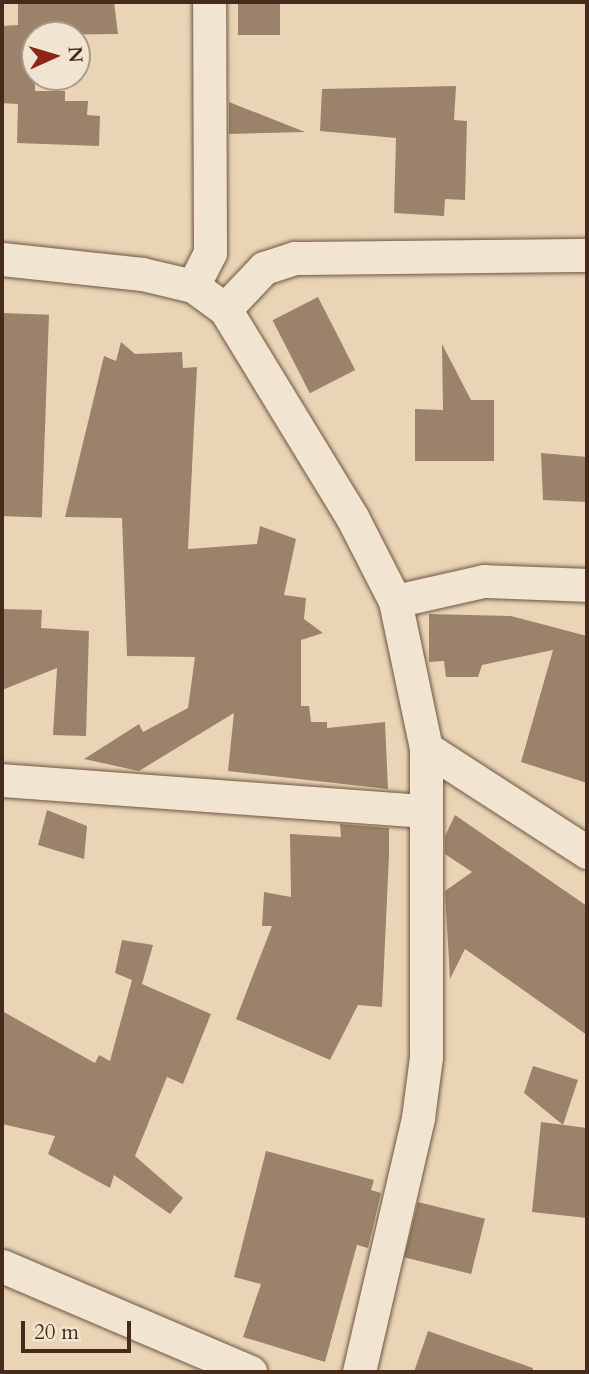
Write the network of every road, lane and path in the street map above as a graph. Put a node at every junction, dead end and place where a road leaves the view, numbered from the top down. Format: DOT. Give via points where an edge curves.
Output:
graph roads {
  1 [pos="209,2"];
  2 [pos="584,255"];
  3 [pos="2,259"];
  4 [pos="193,286"];
  5 [pos="225,309"];
  6 [pos="587,585"];
  7 [pos="395,601"];
  8 [pos="426,748"];
  9 [pos="2,780"];
  10 [pos="426,811"];
  11 [pos="587,852"];
  12 [pos="2,1266"];
  13 [pos="196,1363"];
  14 [pos="250,1372"];
  15 [pos="359,1372"];
  1 -- 4 [label="street" via="210,253"];
  2 -- 5 [label="street" via="295,258 264,268"];
  3 -- 4 [label="street" via="57,262"];
  4 -- 5 [label="street"];
  5 -- 7 [label="street" via="352,517"];
  6 -- 7 [label="street" via="484,581"];
  7 -- 8 [label="street"];
  8 -- 10 [label="street"];
  8 -- 11 [label="street"];
  9 -- 10 [label="street"];
  10 -- 15 [label="street" via="426,1057 418,1118"];
  12 -- 13 [label="street"];
  13 -- 14 [label="street"];
}
